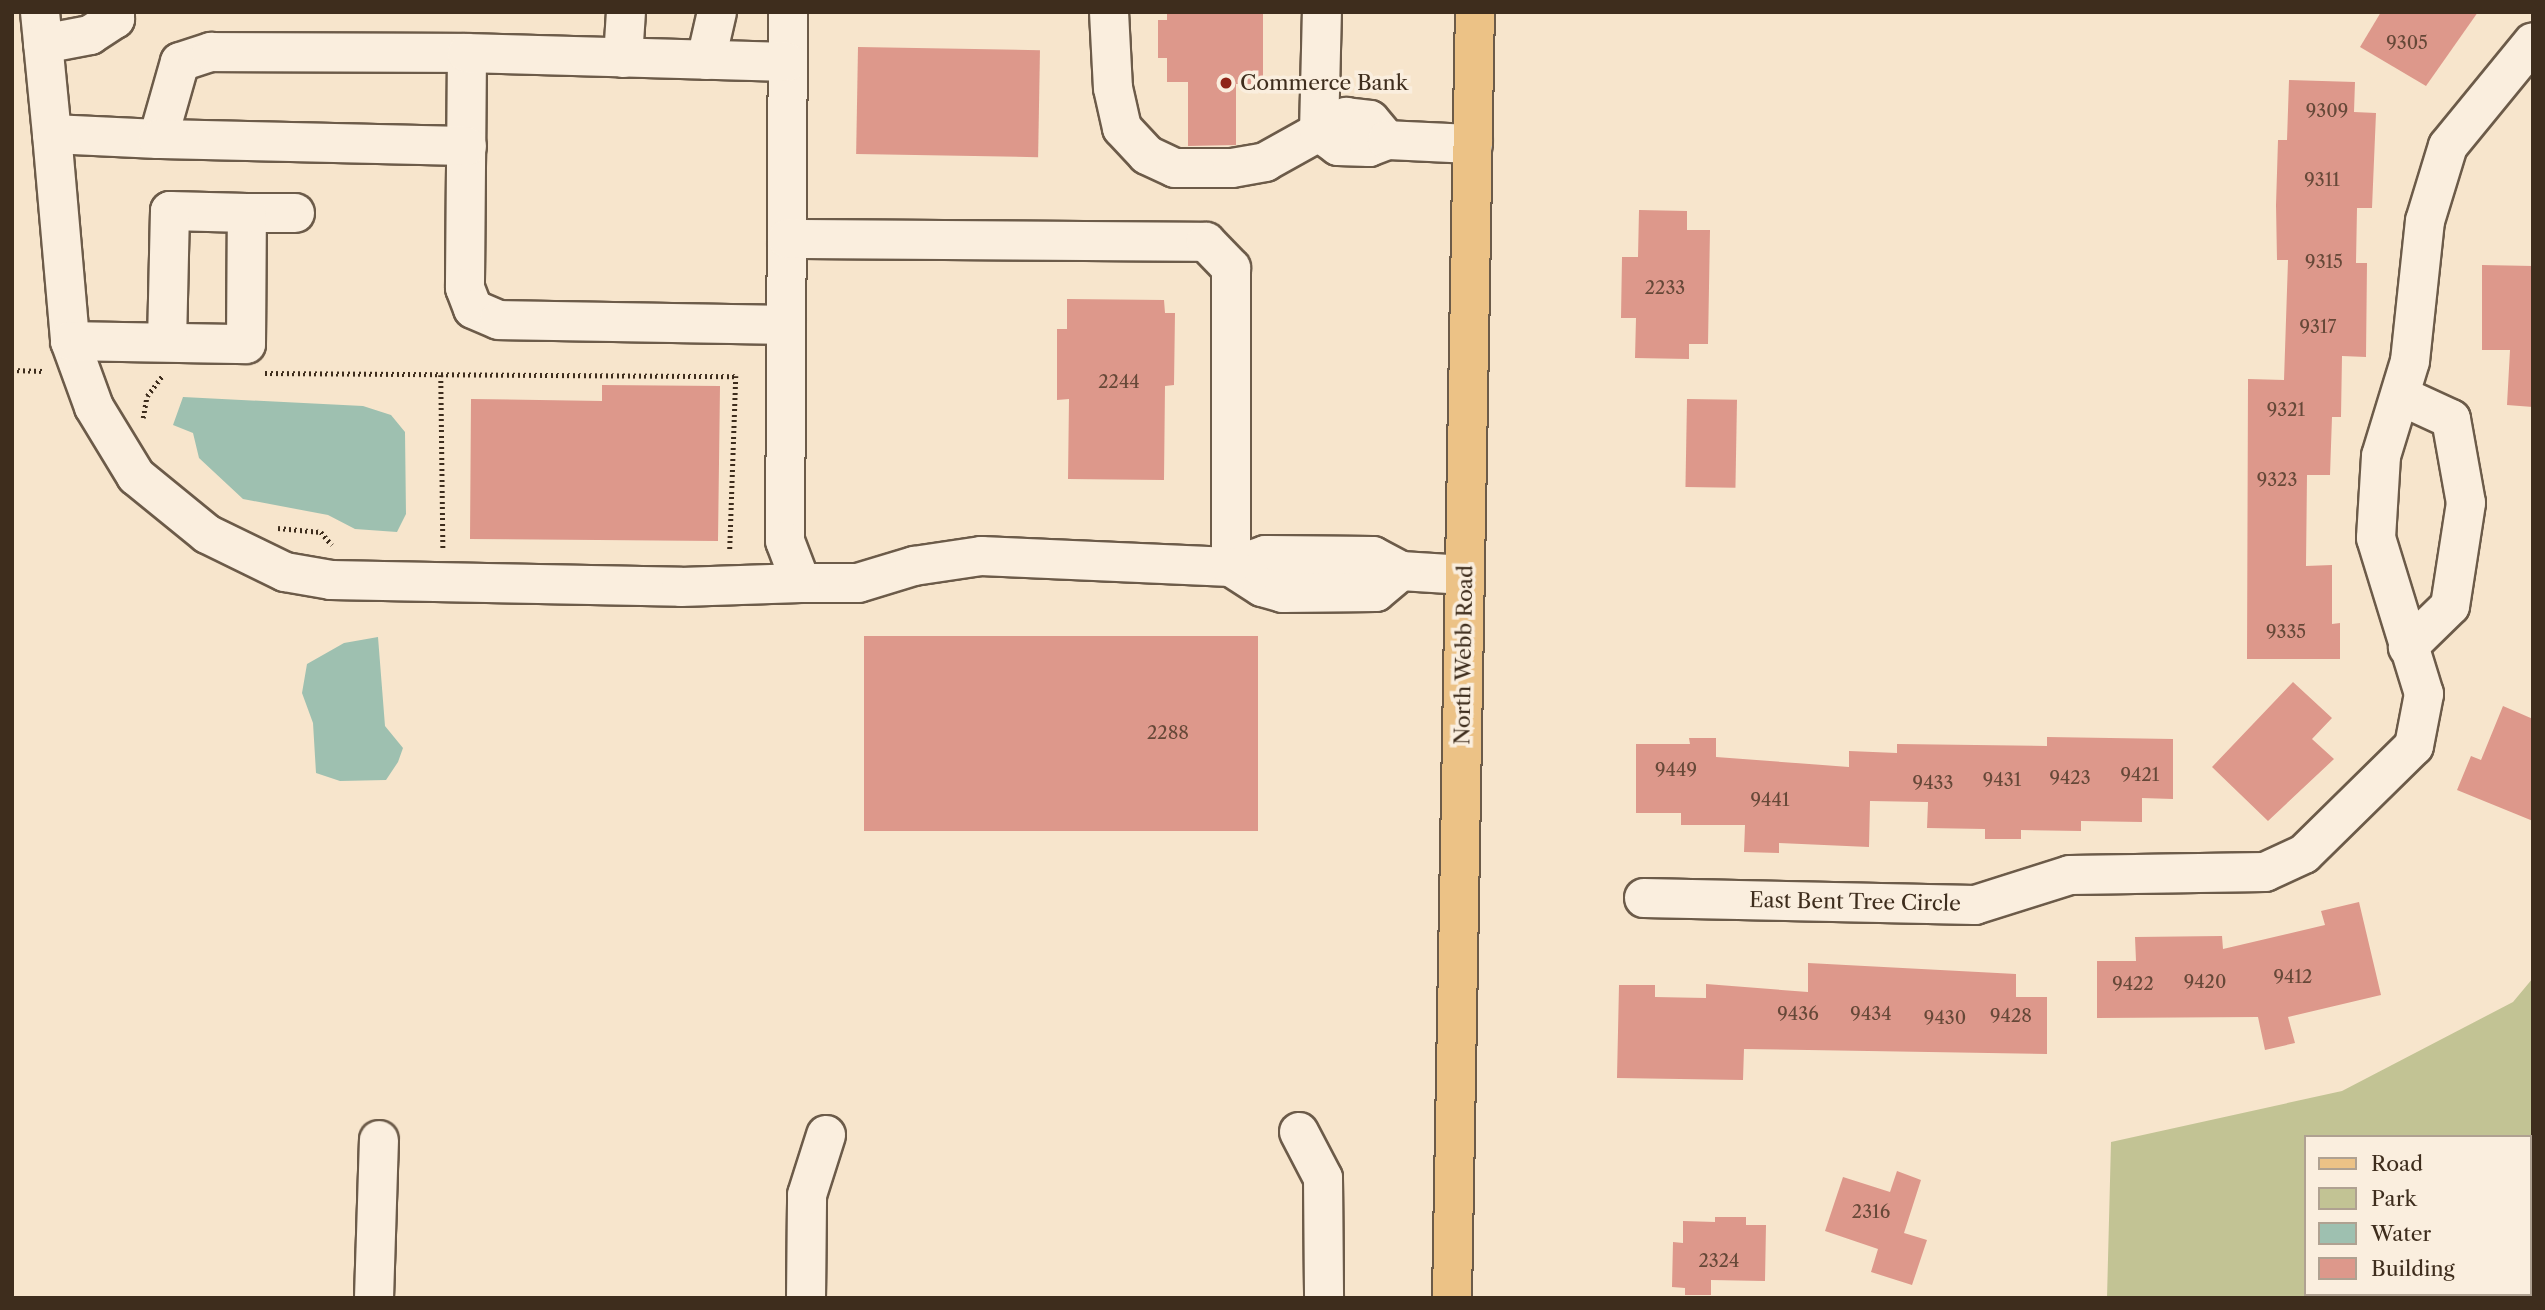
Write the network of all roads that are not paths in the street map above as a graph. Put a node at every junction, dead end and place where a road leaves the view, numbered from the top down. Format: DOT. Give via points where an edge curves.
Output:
graph roads {
  1 [pos="115,12"];
  2 [pos="626,12"];
  3 [pos="717,12"];
  4 [pos="788,12"];
  5 [pos="1109,12"];
  6 [pos="1322,12"];
  7 [pos="1475,12"];
  8 [pos="41,28"];
  9 [pos="2533,42"];
  10 [pos="467,53"];
  11 [pos="623,58"];
  12 [pos="706,60"];
  13 [pos="787,62"];
  14 [pos="1319,132"];
  15 [pos="52,134"];
  16 [pos="158,139"];
  17 [pos="1473,144"];
  18 [pos="467,146"];
  19 [pos="247,213"];
  20 [pos="295,214"];
  21 [pos="787,239"];
  22 [pos="786,325"];
  23 [pos="70,341"];
  24 [pos="166,357"];
  25 [pos="2401,396"];
  26 [pos="1231,567"];
  27 [pos="1465,575"];
  28 [pos="801,583"];
  29 [pos="2408,647"];
  30 [pos="1644,898"];
  31 [pos="1299,1132"];
  32 [pos="826,1135"];
  33 [pos="379,1140"];
  34 [pos="374,1298"];
  35 [pos="806,1298"];
  36 [pos="1324,1298"];
  37 [pos="1452,1298"];
  1 -- 8 [label="street" via="115,19 90,35"];
  2 -- 11 [label="street"];
  3 -- 12 [label="street"];
  4 -- 13 [label="street"];
  5 -- 14 [label="street" via="1113,88 1122,128 1147,156 1175,167 1232,169 1265,162"];
  6 -- 14 [label="street"];
  7 -- 17 [label="main road, North Webb Road"];
  8 -- 15 [label="street"];
  9 -- 25 [label="street, East Bent Tree Circle" via="2448,146 2425,221 2410,361"];
  10 -- 11 [label="street"];
  10 -- 16 [label="street" via="211,52 180,62"];
  10 -- 18 [label="street"];
  11 -- 12 [label="street"];
  12 -- 13 [label="street"];
  13 -- 21 [label="street"];
  14 -- 17 [label="street" via="1338,146 1369,147 1387,140"];
  15 -- 16 [label="street"];
  15 -- 23 [label="street"];
  16 -- 18 [label="street"];
  17 -- 27 [label="main road, North Webb Road"];
  18 -- 22 [label="street" via="465,288 473,309 499,320"];
  19 -- 20 [label="street"];
  19 -- 24 [label="street" via="246,344"];
  19 -- 24 [label="street" via="170,211"];
  21 -- 22 [label="street"];
  21 -- 26 [label="street" via="1206,242 1231,268"];
  22 -- 28 [label="street" via="785,541"];
  23 -- 24 [label="street"];
  23 -- 28 [label="street" via="94,407 136,476 207,534 285,572 331,580 681,587"];
  25 -- 29 [label="street, East Bent Tree Circle" via="2381,456 2376,538"];
  25 -- 29 [label="street" via="2451,419 2466,503 2450,606"];
  26 -- 27 [label="street" via="1265,555 1373,556 1401,571"];
  26 -- 28 [label="street" via="981,556 914,566 858,583"];
  27 -- 37 [label="main road, North Webb Road"];
  29 -- 30 [label="street, East Bent Tree Circle" via="2424,694 2414,746 2304,854 2265,872 2070,875 1975,905"];
  31 -- 36 [label="street" via="1323,1178"];
  32 -- 35 [label="street" via="807,1195"];
  33 -- 34 [label="street"];
}
